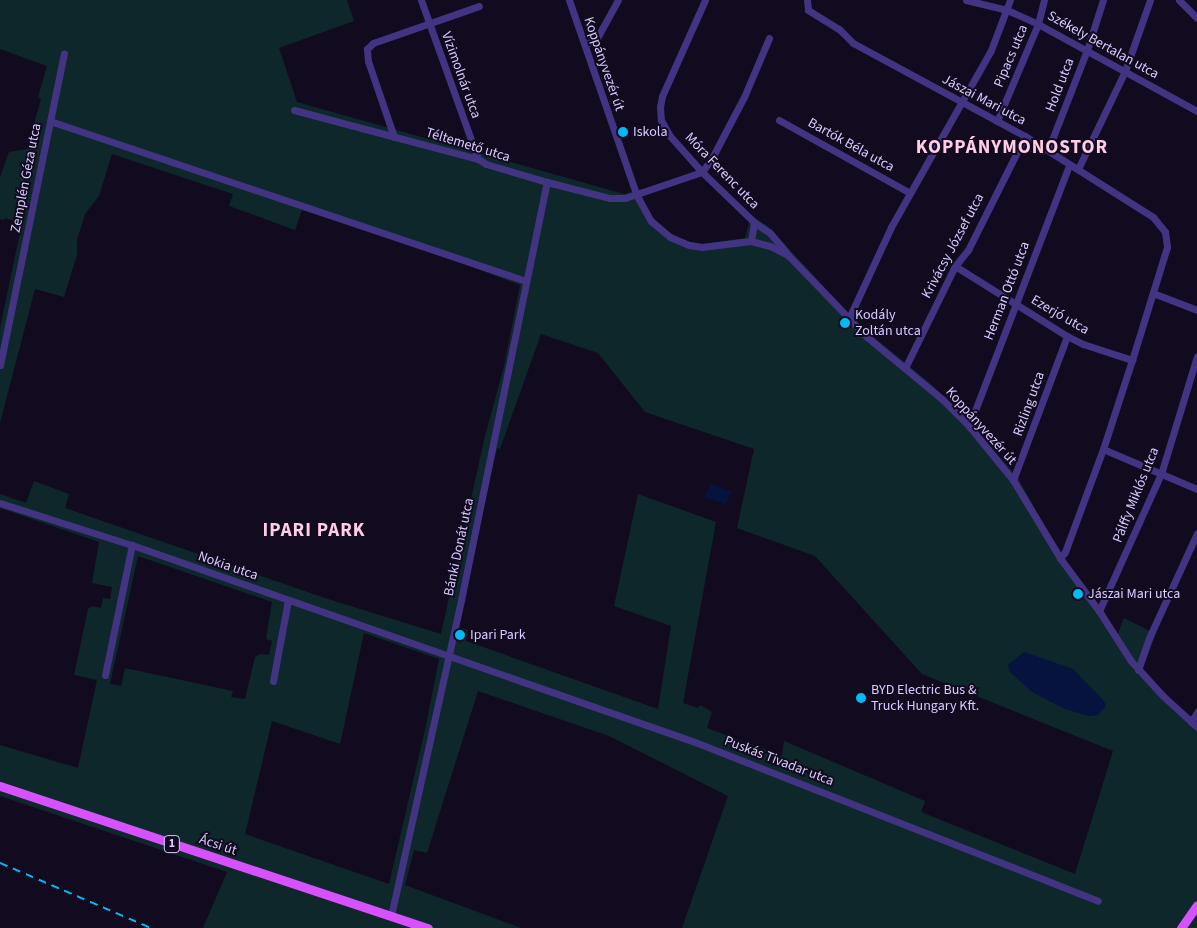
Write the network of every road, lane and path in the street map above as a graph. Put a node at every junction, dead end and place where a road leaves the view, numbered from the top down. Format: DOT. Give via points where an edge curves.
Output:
graph roads {
  1 [pos="421,0"];
  2 [pos="569,0"];
  3 [pos="618,0"];
  4 [pos="704,0"];
  5 [pos="807,0"];
  6 [pos="966,0"];
  7 [pos="1010,0"];
  8 [pos="1044,0"];
  9 [pos="1103,0"];
  10 [pos="1150,0"];
  11 [pos="1179,0"];
  12 [pos="479,6"];
  13 [pos="1007,10"];
  14 [pos="1197,18"];
  15 [pos="429,22"];
  16 [pos="1038,24"];
  17 [pos="769,38"];
  18 [pos="585,45"];
  19 [pos="1087,50"];
  20 [pos="64,54"];
  21 [pos="1125,71"];
  22 [pos="962,102"];
  23 [pos="294,110"];
  24 [pos="1197,111"];
  25 [pos="779,120"];
  26 [pos="50,121"];
  27 [pos="997,121"];
  28 [pos="1025,136"];
  29 [pos="394,137"];
  30 [pos="1048,150"];
  31 [pos="478,159"];
  32 [pos="1069,165"];
  33 [pos="1078,169"];
  34 [pos="702,172"];
  35 [pos="547,182"];
  36 [pos="910,193"];
  37 [pos="637,196"];
  38 [pos="754,222"];
  39 [pos="751,241"];
  40 [pos="788,255"];
  41 [pos="955,266"];
  42 [pos="526,281"];
  43 [pos="1153,292"];
  44 [pos="1015,304"];
  45 [pos="1197,310"];
  46 [pos="849,318"];
  47 [pos="1067,336"];
  48 [pos="1197,356"];
  49 [pos="1132,360"];
  50 [pos="0,365"];
  51 [pos="905,368"];
  52 [pos="969,426"];
  53 [pos="1103,449"];
  54 [pos="1160,474"];
  55 [pos="1013,480"];
  56 [pos="1197,489"];
  57 [pos="0,503"];
  58 [pos="1197,533"];
  59 [pos="132,545"];
  60 [pos="1060,558"];
  61 [pos="288,600"];
  62 [pos="1099,611"];
  63 [pos="448,656"];
  64 [pos="1138,670"];
  65 [pos="105,675"];
  66 [pos="273,681"];
  67 [pos="1197,712"];
  68 [pos="1194,725"];
  69 [pos="0,786"];
  70 [pos="1098,901"];
  71 [pos="1197,905"];
  72 [pos="391,916"];
  73 [pos="428,928"];
  74 [pos="1181,928"];
  1 -- 15 [label="street, Vízimolnár utca"];
  2 -- 18 [label="street, Koppányvezér út"];
  3 -- 18 [label="street" via="597,38"];
  4 -- 34 [label="street, Móra Ferenc utca" via="660,107 665,127"];
  5 -- 22 [label="street, Jászai Mari utca" via="808,10 839,29 853,43"];
  6 -- 13 [label="street, Székely Bertalan utca"];
  7 -- 13 [label="street"];
  8 -- 16 [label="street, Pipacs utca"];
  9 -- 19 [label="street, Hold utca"];
  10 -- 21 [label="street"];
  11 -- 14 [label="street"];
  12 -- 15 [label="street"];
  13 -- 16 [label="street, Székely Bertalan utca"];
  13 -- 22 [label="street" via="991,50"];
  15 -- 29 [label="street" via="373,43 367,49 368,61"];
  15 -- 31 [label="street, Vízimolnár utca"];
  16 -- 19 [label="street, Székely Bertalan utca"];
  16 -- 27 [label="street, Pipacs utca"];
  17 -- 34 [label="street" via="744,97"];
  18 -- 37 [label="street, Koppányvezér út"];
  19 -- 21 [label="street, Székely Bertalan utca"];
  19 -- 30 [label="street, Hold utca"];
  20 -- 26 [label="street, Zemplén Géza utca"];
  21 -- 24 [label="street, Székely Bertalan utca"];
  21 -- 33 [label="street"];
  22 -- 27 [label="street, Jászai Mari utca"];
  22 -- 36 [label="street"];
  23 -- 29 [label="street, Téltemető utca"];
  25 -- 36 [label="street, Bartók Béla utca"];
  26 -- 42 [label="street"];
  26 -- 50 [label="street, Zemplén Géza utca"];
  27 -- 28 [label="street, Jászai Mari utca"];
  28 -- 30 [label="street, Jászai Mari utca"];
  28 -- 41 [label="street, Krivácsy József utca" via="968,250"];
  29 -- 31 [label="street, Téltemető utca"];
  30 -- 32 [label="street, Jászai Mari utca"];
  31 -- 35 [label="street, Téltemető utca"];
  32 -- 33 [label="street, Jászai Mari utca"];
  32 -- 44 [label="street, Herman Ottó utca"];
  33 -- 43 [label="street, Jászai Mari utca" via="1154,217 1165,232 1166,247"];
  34 -- 37 [label="street, Téltemető utca"];
  34 -- 38 [label="street, Móra Ferenc utca"];
  35 -- 37 [label="street, Téltemető utca" via="610,198"];
  35 -- 42 [label="street, Bánki Donát utca"];
  36 -- 46 [label="street"];
  37 -- 39 [label="street, Koppányvezér út" via="656,225 675,240 702,247"];
  38 -- 39 [label="street, Móra Ferenc utca"];
  38 -- 40 [label="street, Móra Ferenc utca" via="778,241"];
  39 -- 40 [label="street, Koppányvezér út"];
  40 -- 46 [label="street, Koppányvezér út"];
  41 -- 44 [label="street, Ezerjó utca"];
  41 -- 51 [label="street, Krivácsy József utca"];
  42 -- 63 [label="street, Bánki Donát utca"];
  43 -- 45 [label="street"];
  43 -- 49 [label="street, Jászai Mari utca"];
  44 -- 47 [label="street, Ezerjó utca"];
  44 -- 52 [label="street, Herman Ottó utca"];
  46 -- 51 [label="street, Koppányvezér út"];
  47 -- 49 [label="street, Ezerjó utca"];
  47 -- 55 [label="street, Rizling utca"];
  48 -- 54 [label="street, Pálffy Miklós utca"];
  49 -- 53 [label="street, Jászai Mari utca"];
  51 -- 52 [label="street, Koppányvezér út"];
  52 -- 55 [label="street, Koppányvezér út"];
  53 -- 54 [label="street"];
  53 -- 60 [label="street, Jászai Mari utca"];
  54 -- 56 [label="street"];
  54 -- 62 [label="street, Pálffy Miklós utca"];
  55 -- 60 [label="street, Koppányvezér út"];
  57 -- 59 [label="street, Nokia utca"];
  58 -- 64 [label="street" via="1149,638"];
  59 -- 61 [label="street, Nokia utca"];
  59 -- 65 [label="street"];
  60 -- 62 [label="street, Koppányvezér út"];
  61 -- 63 [label="street, Nokia utca"];
  61 -- 66 [label="street"];
  62 -- 64 [label="street, Koppányvezér út"];
  63 -- 70 [label="street, Puskás Tivadar utca" via="703,745"];
  63 -- 72 [label="street, Bánki Donát utca"];
  64 -- 68 [label="street, Koppányvezér út"];
  67 -- 68 [label="street"];
  69 -- 72 [label="main road, Ácsi út / 1"];
  71 -- 74 [label="main road"];
  72 -- 73 [label="main road, Ácsi út / 1"];
}
